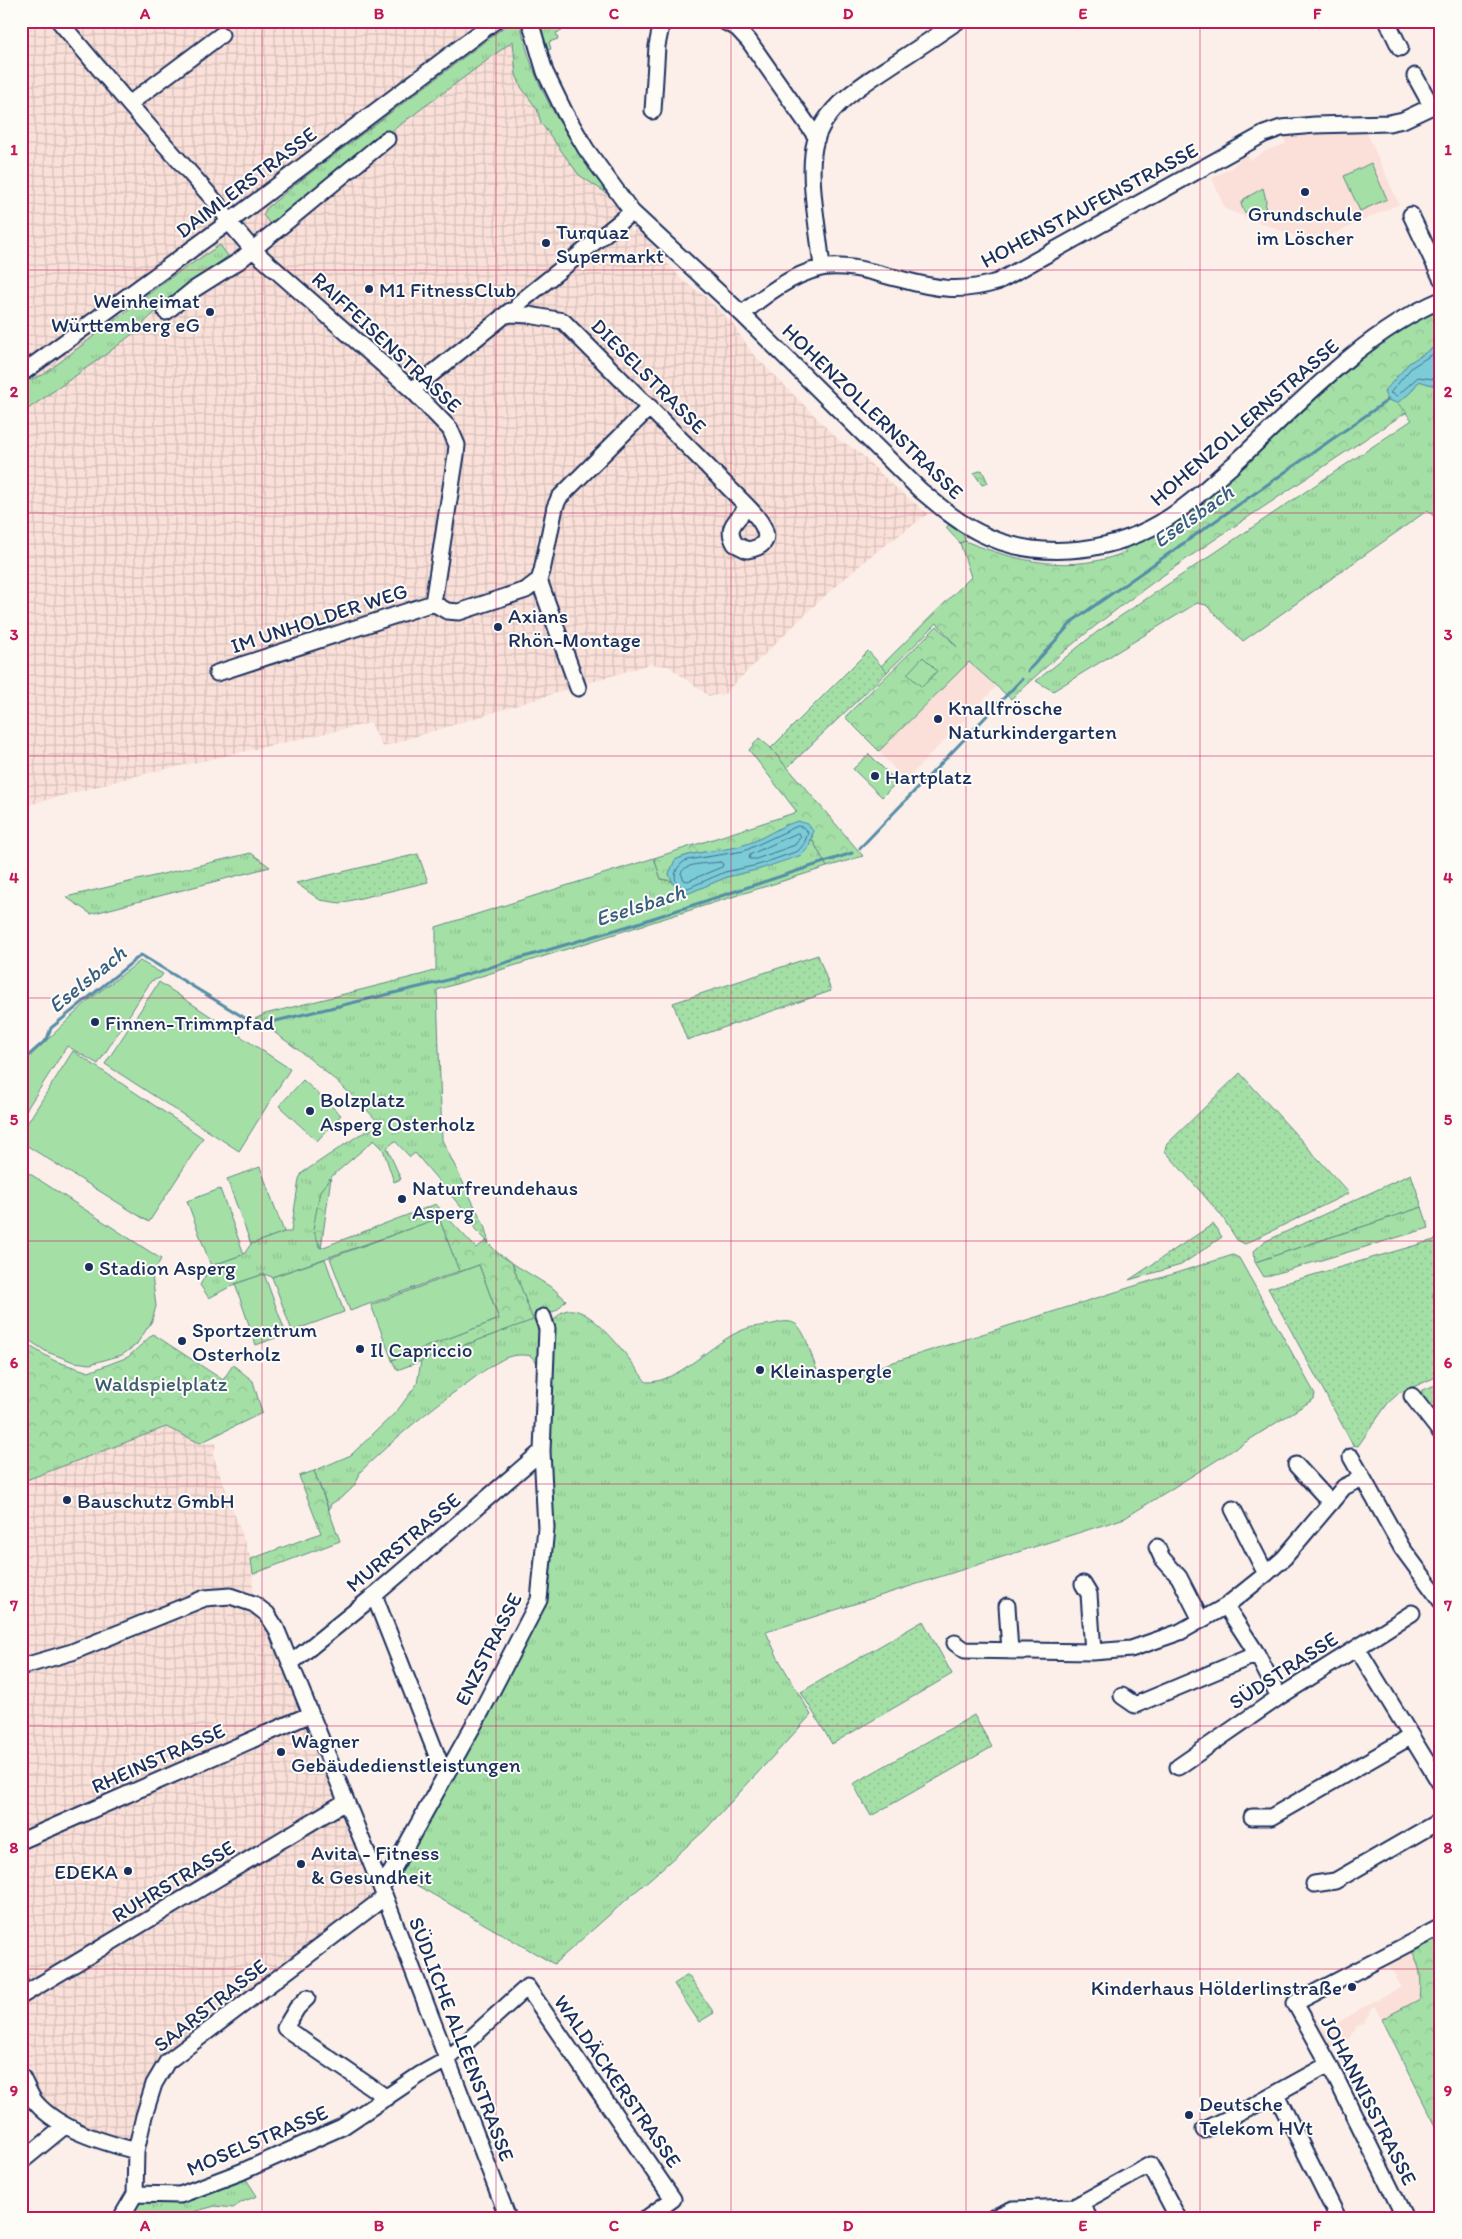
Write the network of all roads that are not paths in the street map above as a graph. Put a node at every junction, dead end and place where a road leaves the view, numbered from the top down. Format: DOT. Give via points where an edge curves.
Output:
graph roads {
  1 [pos="59,21"];
  2 [pos="530,21"];
  3 [pos="668,21"];
  4 [pos="723,21"];
  5 [pos="958,21"];
  6 [pos="1387,21"];
  7 [pos="491,23"];
  8 [pos="221,35"];
  9 [pos="1400,48"];
  10 [pos="1415,76"];
  11 [pos="129,104"];
  12 [pos="1436,105"];
  13 [pos="653,111"];
  14 [pos="817,138"];
  15 [pos="387,139"];
  16 [pos="632,212"];
  17 [pos="1411,215"];
  18 [pos="229,222"];
  19 [pos="254,250"];
  20 [pos="822,268"];
  21 [pos="1441,278"];
  22 [pos="1441,300"];
  23 [pos="512,309"];
  24 [pos="166,312"];
  25 [pos="742,314"];
  26 [pos="21,374"];
  27 [pos="412,390"];
  28 [pos="650,407"];
  29 [pos="747,506"];
  30 [pos="538,580"];
  31 [pos="433,603"];
  32 [pos="217,674"];
  33 [pos="578,688"];
  34 [pos="543,1316"];
  35 [pos="1412,1396"];
  36 [pos="1441,1432"];
  37 [pos="542,1451"];
  38 [pos="1351,1457"];
  39 [pos="1296,1465"];
  40 [pos="1362,1478"];
  41 [pos="1330,1503"];
  42 [pos="1233,1508"];
  43 [pos="1158,1547"];
  44 [pos="1266,1574"];
  45 [pos="1083,1584"];
  46 [pos="374,1595"];
  47 [pos="1441,1601"];
  48 [pos="1007,1606"];
  49 [pos="1226,1606"];
  50 [pos="1412,1613"];
  51 [pos="1201,1620"];
  52 [pos="955,1643"];
  53 [pos="1357,1648"];
  54 [pos="1010,1651"];
  55 [pos="1093,1652"];
  56 [pos="1257,1654"];
  57 [pos="291,1663"];
  58 [pos="21,1667"];
  59 [pos="1122,1696"];
  60 [pos="1279,1698"];
  61 [pos="311,1714"];
  62 [pos="1410,1736"];
  63 [pos="1178,1767"];
  64 [pos="445,1776"];
  65 [pos="1441,1785"];
  66 [pos="345,1802"];
  67 [pos="1252,1817"];
  68 [pos="1441,1820"];
  69 [pos="21,1841"];
  70 [pos="1314,1884"];
  71 [pos="383,1892"];
  72 [pos="1441,1927"];
  73 [pos="527,1987"];
  74 [pos="21,1996"];
  75 [pos="307,1998"];
  76 [pos="448,2059"];
  77 [pos="1329,2064"];
  78 [pos="21,2076"];
  79 [pos="1276,2094"];
  80 [pos="387,2098"];
  81 [pos="65,2126"];
  82 [pos="1204,2130"];
  83 [pos="136,2151"];
  84 [pos="21,2162"];
  85 [pos="135,2194"];
  86 [pos="1080,2203"];
  87 [pos="121,2218"];
  88 [pos="508,2218"];
  89 [pos="647,2218"];
  90 [pos="993,2218"];
  91 [pos="1089,2218"];
  92 [pos="1178,2218"];
  93 [pos="1338,2218"];
  94 [pos="1405,2218"];
  1 -- 11 [label="street, RAIFFEISENSTRASSE"];
  2 -- 16 [label="street, HOHENZOLLERNSTRASSE" via="545,72 565,113 586,149"];
  3 -- 13 [label="street" via="661,26"];
  4 -- 14 [label="street" via="737,28 749,41"];
  5 -- 14 [label="street" via="844,98"];
  6 -- 9 [label="street"];
  7 -- 18 [label="street, DAIMLERSTRASSE"];
  8 -- 11 [label="street"];
  10 -- 12 [label="street"];
  11 -- 18 [label="street, RAIFFEISENSTRASSE" via="220,207"];
  12 -- 20 [label="street, HOHENSTAUFENSTRASSE" via="1403,120 1271,131 1017,272 973,289 928,286 852,268"];
  14 -- 20 [label="street" via="813,177"];
  15 -- 19 [label="street"];
  16 -- 23 [label="street"];
  16 -- 25 [label="street, HOHENZOLLERNSTRASSE"];
  17 -- 21 [label="street"];
  18 -- 19 [label="street, RAIFFEISENSTRASSE"];
  18 -- 26 [label="street, DAIMLERSTRASSE"];
  19 -- 24 [label="street"];
  19 -- 27 [label="street, RAIFFEISENSTRASSE"];
  20 -- 25 [label="street, HOHENSTAUFENSTRASSE" via="788,281"];
  22 -- 25 [label="street, HOHENZOLLERNSTRASSE" via="1410,314 1362,348 1205,490 1161,522 1116,542 1057,551 1012,545 979,533 950,515 920,490"];
  23 -- 27 [label="street"];
  23 -- 28 [label="street, DIESELSTRASSE" via="511,314 563,321"];
  27 -- 31 [label="street, RAIFFEISENSTRASSE" via="450,429 456,445"];
  28 -- 29 [label="street, DIESELSTRASSE"];
  28 -- 30 [label="street" via="559,498"];
  30 -- 31 [label="street" via="526,590 459,612 446,611"];
  30 -- 33 [label="street"];
  31 -- 32 [label="street, IM UNHOLDER WEG"];
  34 -- 37 [label="street, ENZSTRASSE" via="546,1329"];
  35 -- 36 [label="street"];
  37 -- 46 [label="street, MURRSTRASSE"];
  37 -- 64 [label="street, ENZSTRASSE" via="546,1528 539,1600"];
  38 -- 40 [label="street"];
  39 -- 41 [label="street"];
  40 -- 41 [label="street" via="1344,1487"];
  40 -- 47 [label="street" via="1402,1548"];
  41 -- 44 [label="street" via="1284,1558"];
  42 -- 44 [label="street"];
  43 -- 51 [label="street" via="1162,1558 1179,1577"];
  44 -- 49 [label="street"];
  45 -- 55 [label="street" via="1089,1594"];
  46 -- 57 [label="street, MURRSTRASSE"];
  46 -- 64 [label="street"];
  48 -- 54 [label="street"];
  49 -- 51 [label="street"];
  49 -- 56 [label="street"];
  50 -- 53 [label="street, SÜDSTRASSE"];
  51 -- 55 [label="street" via="1158,1641 1131,1649"];
  52 -- 54 [label="street" via="965,1650"];
  53 -- 60 [label="street, SÜDSTRASSE"];
  53 -- 62 [label="street"];
  54 -- 55 [label="street"];
  56 -- 59 [label="street" via="1135,1705"];
  56 -- 60 [label="street"];
  57 -- 58 [label="street, SÜDLICHE ALLEENSTRASSE" via="271,1620 254,1604 230,1596 205,1598 72,1652"];
  57 -- 61 [label="street, SÜDLICHE ALLEENSTRASSE"];
  60 -- 63 [label="street, SÜDSTRASSE"];
  61 -- 66 [label="street, SÜDLICHE ALLEENSTRASSE"];
  61 -- 69 [label="street, RHEINSTRASSE"];
  62 -- 65 [label="street"];
  62 -- 67 [label="street" via="1270,1817"];
  64 -- 71 [label="street, ENZSTRASSE"];
  66 -- 71 [label="street, SÜDLICHE ALLEENSTRASSE"];
  66 -- 74 [label="street, RUHRSTRASSE"];
  68 -- 70 [label="street" via="1334,1881"];
  71 -- 76 [label="street, SÜDLICHE ALLEENSTRASSE"];
  71 -- 83 [label="street, SAARSTRASSE" via="167,2062 154,2084"];
  72 -- 77 [label="street, JOHANNISSTRASSE" via="1295,2003"];
  73 -- 76 [label="street, MOSELSTRASSE"];
  73 -- 89 [label="street, WALDÄCKERSTRASSE" via="673,2199"];
  75 -- 80 [label="street" via="279,2032"];
  76 -- 80 [label="street, MOSELSTRASSE"];
  76 -- 88 [label="street, SÜDLICHE ALLEENSTRASSE"];
  77 -- 79 [label="street"];
  77 -- 94 [label="street, JOHANNISSTRASSE"];
  78 -- 81 [label="street" via="36,2103"];
  79 -- 82 [label="street"];
  79 -- 93 [label="street"];
  80 -- 85 [label="street, MOSELSTRASSE" via="342,2128 233,2176 180,2195"];
  81 -- 83 [label="street"];
  81 -- 84 [label="street"];
  83 -- 85 [label="street, SAARSTRASSE"];
  85 -- 87 [label="street, SAARSTRASSE"];
  86 -- 90 [label="street" via="1074,2207 1013,2210"];
  86 -- 91 [label="street"];
  86 -- 92 [label="street" via="1150,2165"];
}
